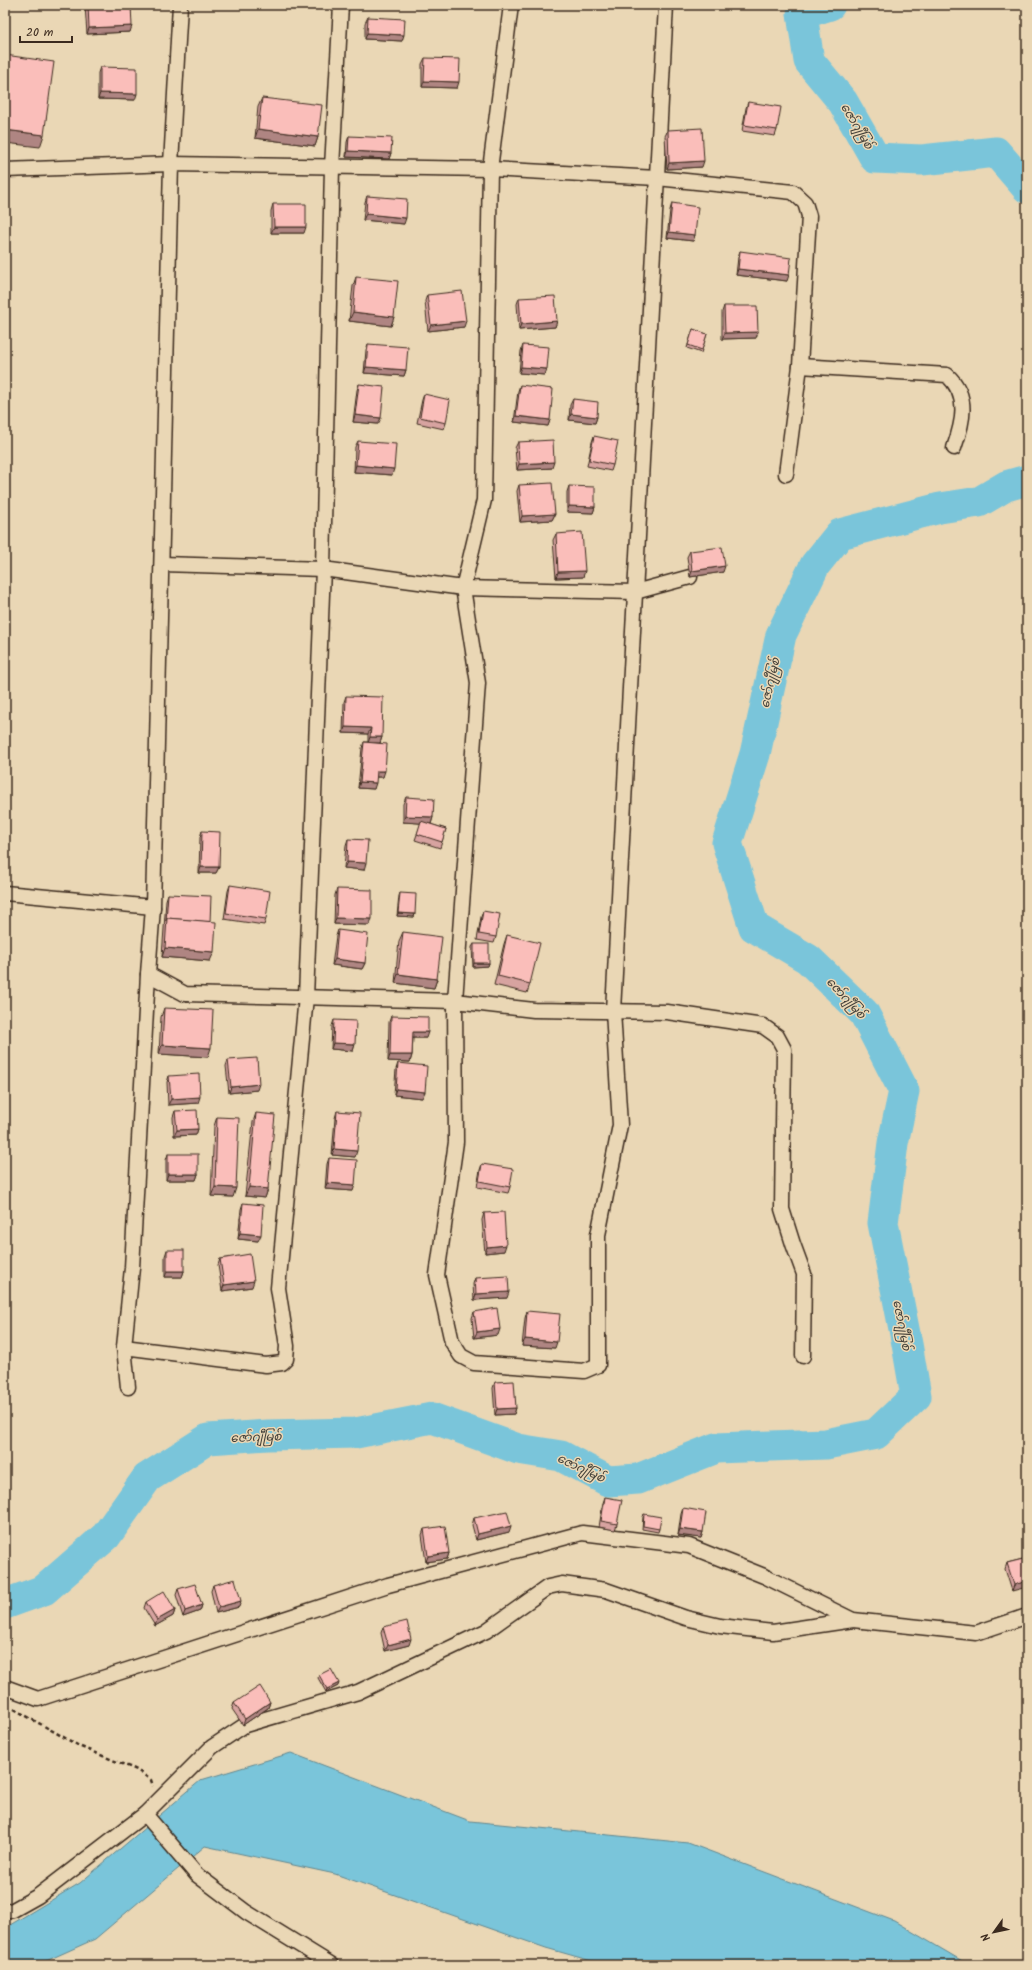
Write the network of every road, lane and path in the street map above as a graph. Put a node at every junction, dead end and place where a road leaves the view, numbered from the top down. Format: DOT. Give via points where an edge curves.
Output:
graph roads {
  1 [pos="180,5"];
  2 [pos="341,5"];
  3 [pos="511,5"];
  4 [pos="666,5"];
  5 [pos="172,164"];
  6 [pos="332,167"];
  7 [pos="490,169"];
  8 [pos="5,170"];
  9 [pos="657,178"];
  10 [pos="800,366"];
  11 [pos="954,448"];
  12 [pos="786,474"];
  13 [pos="162,564"];
  14 [pos="324,569"];
  15 [pos="690,577"];
  16 [pos="463,588"];
  17 [pos="635,592"];
  18 [pos="5,893"];
  19 [pos="153,907"];
  20 [pos="148,974"];
  21 [pos="306,997"];
  22 [pos="455,1001"];
  23 [pos="613,1011"];
  24 [pos="124,1347"];
  25 [pos="802,1356"];
  26 [pos="128,1387"];
  27 [pos="1027,1616"];
  28 [pos="853,1620"];
  29 [pos="5,1687"];
  30 [pos="12,1707"];
  31 [pos="158,1801"];
  32 [pos="147,1817"];
  33 [pos="5,1912"];
  34 [pos="332,1965"];
  1 -- 5 [label="street"];
  2 -- 6 [label="street"];
  3 -- 7 [label="street"];
  4 -- 9 [label="street"];
  5 -- 6 [label="street"];
  5 -- 8 [label="street"];
  5 -- 13 [label="street"];
  6 -- 7 [label="street"];
  6 -- 14 [label="street"];
  7 -- 9 [label="street"];
  7 -- 16 [label="street" via="484,500"];
  9 -- 10 [label="street" via="793,192 805,203 809,216"];
  9 -- 17 [label="street"];
  10 -- 11 [label="street" via="947,375 955,382 962,397 962,425"];
  10 -- 12 [label="street"];
  13 -- 14 [label="street"];
  13 -- 19 [label="street"];
  14 -- 16 [label="street"];
  14 -- 21 [label="street"];
  15 -- 17 [label="street"];
  16 -- 17 [label="street"];
  16 -- 22 [label="street" via="478,683"];
  17 -- 23 [label="street"];
  18 -- 19 [label="street"];
  19 -- 20 [label="street"];
  20 -- 21 [label="street" via="186,994"];
  20 -- 24 [label="street" via="132,1268"];
  21 -- 22 [label="street"];
  21 -- 24 [label="street" via="278,1288 287,1346 286,1359 282,1363 266,1365"];
  22 -- 23 [label="street" via="534,1010"];
  22 -- 23 [label="street" via="456,1142 437,1275 452,1342 461,1356 474,1363 584,1371 598,1365 598,1235 620,1125"];
  23 -- 25 [label="street" via="667,1012 763,1026 777,1036 784,1049 782,1209 804,1274"];
  24 -- 26 [label="street"];
  27 -- 28 [label="street" via="976,1633"];
  28 -- 29 [label="street" via="764,1576 689,1546 582,1533 388,1584 38,1699"];
  28 -- 31 [label="street" via="765,1632 686,1618 606,1590 562,1584 548,1587 486,1631 358,1692 245,1725 212,1747"];
  30 -- 31 [label="path" via="81,1747 137,1770 151,1780"];
  31 -- 32 [label="street"];
  32 -- 33 [label="street" via="38,1896"];
  32 -- 34 [label="street" via="188,1866 246,1912"];
}
